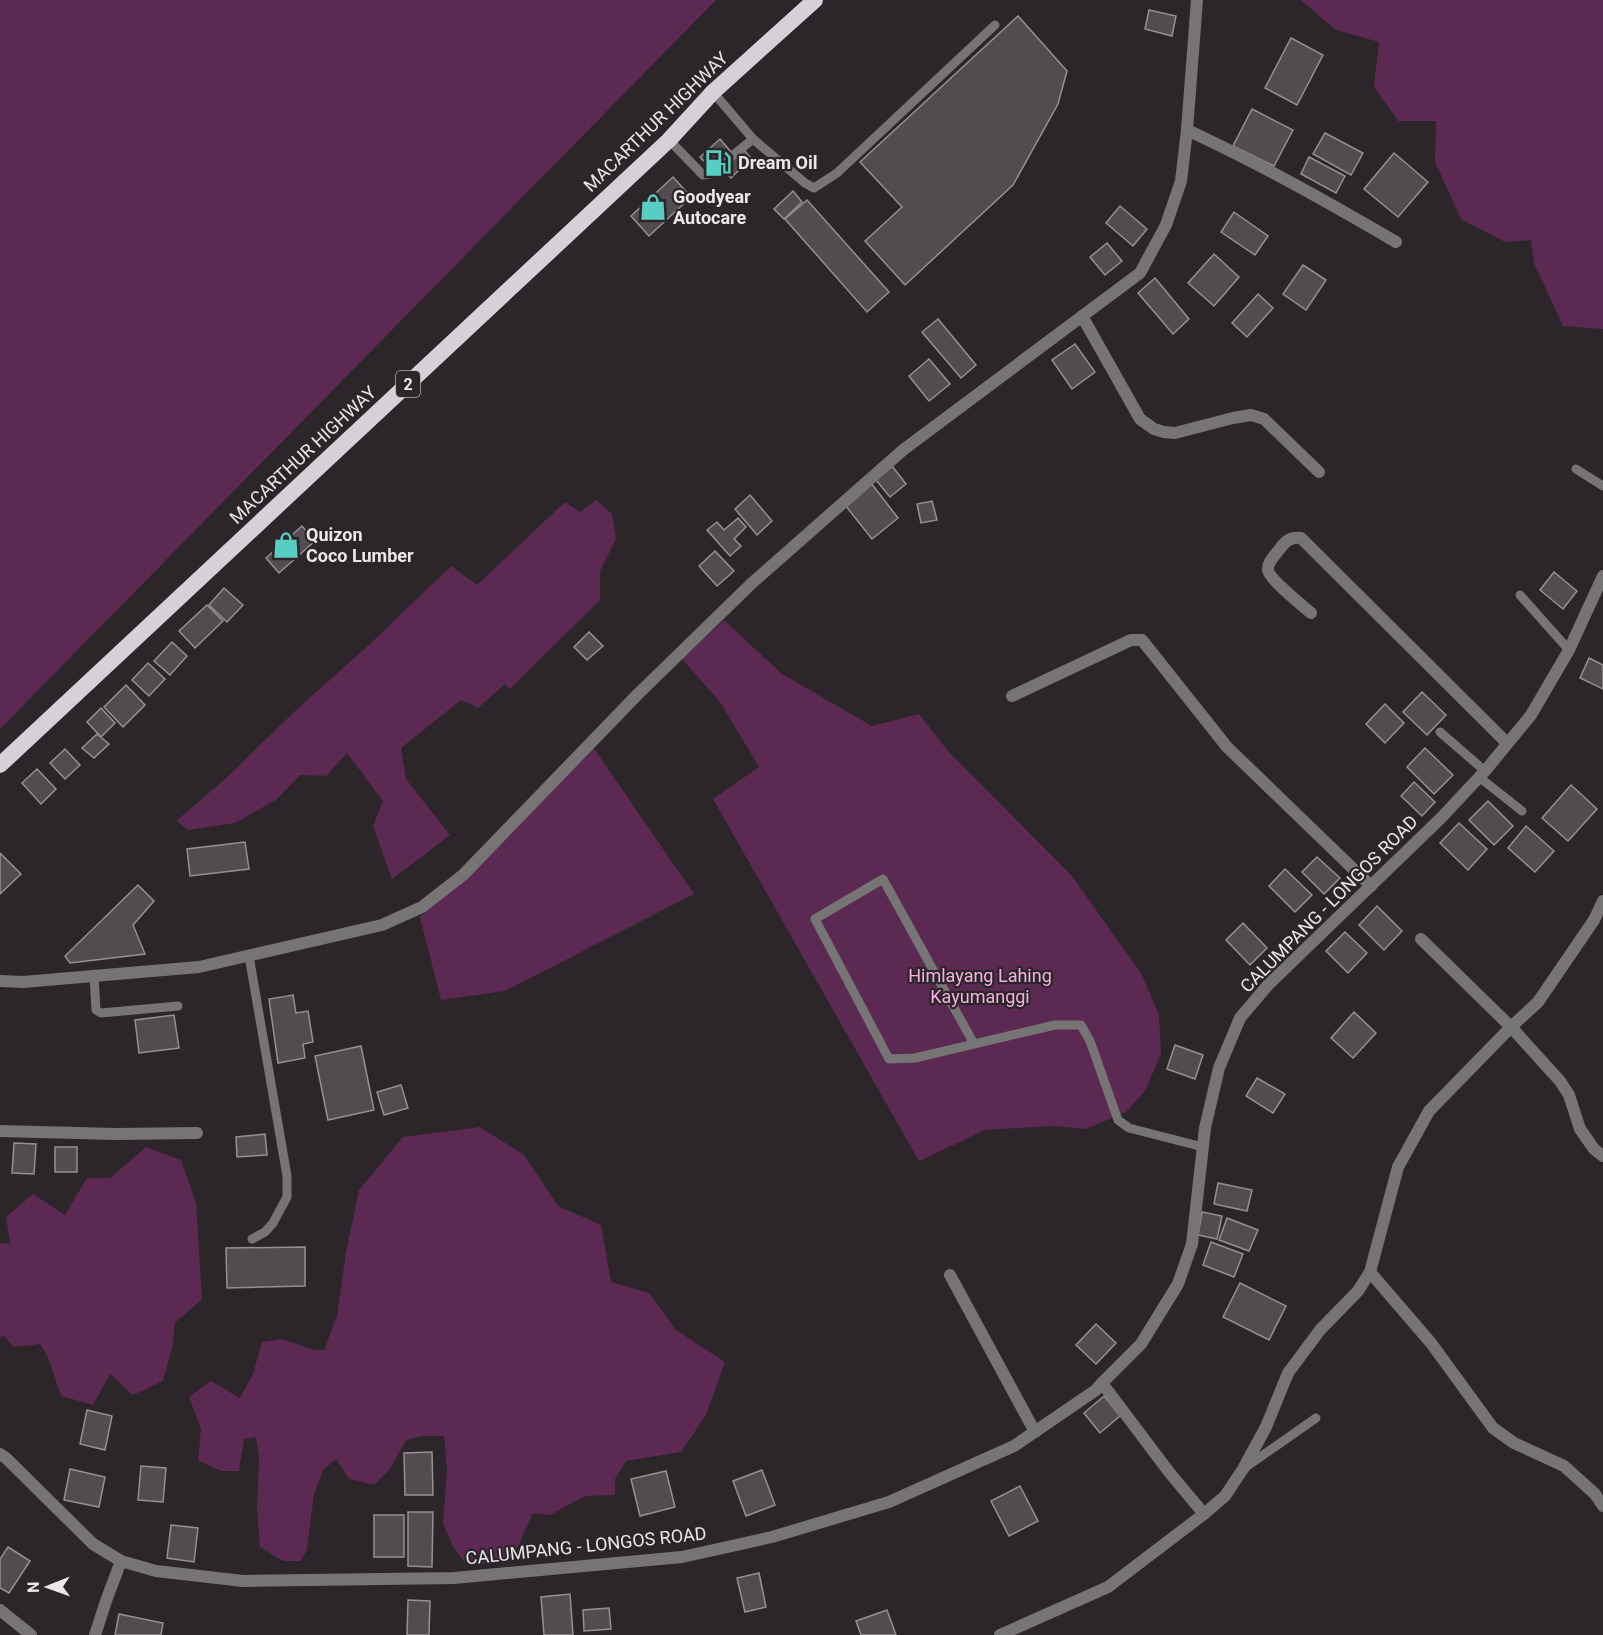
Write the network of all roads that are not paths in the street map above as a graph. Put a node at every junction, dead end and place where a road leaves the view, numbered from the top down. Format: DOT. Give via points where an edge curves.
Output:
graph roads {
  1 [pos="815,0"];
  2 [pos="1197,0"];
  3 [pos="995,25"];
  4 [pos="713,92"];
  5 [pos="1187,130"];
  6 [pos="753,138"];
  7 [pos="669,140"];
  8 [pos="1396,242"];
  9 [pos="1082,316"];
  10 [pos="1576,469"];
  11 [pos="1319,472"];
  12 [pos="1603,486"];
  13 [pos="1603,576"];
  14 [pos="1520,596"];
  15 [pos="1311,613"];
  16 [pos="1569,650"];
  17 [pos="1012,696"];
  18 [pos="1440,732"];
  19 [pos="1507,743"];
  20 [pos="0,765"];
  21 [pos="1482,774"];
  22 [pos="1522,811"];
  23 [pos="1371,886"];
  24 [pos="1603,901"];
  25 [pos="1421,939"];
  26 [pos="249,956"];
  27 [pos="94,976"];
  28 [pos="0,981"];
  29 [pos="178,1006"];
  30 [pos="1511,1027"];
  31 [pos="974,1044"];
  32 [pos="0,1131"];
  33 [pos="197,1133"];
  34 [pos="1203,1147"];
  35 [pos="1603,1156"];
  36 [pos="252,1239"];
  37 [pos="1370,1272"];
  38 [pos="950,1275"];
  39 [pos="1102,1383"];
  40 [pos="1316,1418"];
  41 [pos="1035,1432"];
  42 [pos="0,1454"];
  43 [pos="1244,1469"];
  44 [pos="1599,1491"];
  45 [pos="1603,1506"];
  46 [pos="1204,1514"];
  47 [pos="121,1561"];
  48 [pos="0,1610"];
  49 [pos="31,1635"];
  50 [pos="95,1635"];
  51 [pos="999,1635"];
  1 -- 4 [label="highway, MACARTHUR HIGHWAY / 2"];
  2 -- 5 [label="street"];
  3 -- 6 [label="lane" via="837,173 814,188"];
  4 -- 6 [label="lane"];
  4 -- 7 [label="highway, MACARTHUR HIGHWAY / 2"];
  5 -- 8 [label="street" via="1322,198"];
  5 -- 9 [label="street" via="1175,202 1140,273"];
  6 -- 7 [label="lane" via="707,175"];
  7 -- 20 [label="highway, MACARTHUR HIGHWAY / 2"];
  9 -- 11 [label="street" via="1140,419 1154,429 1175,433 1251,415 1264,419"];
  9 -- 26 [label="street" via="903,450 761,575 637,695 463,875 422,907 382,925"];
  10 -- 12 [label="lane"];
  13 -- 16 [label="street, CALUMPANG - LONGOS ROAD"];
  14 -- 16 [label="lane"];
  15 -- 19 [label="street" via="1268,570 1285,541 1293,537 1301,538"];
  16 -- 19 [label="street, CALUMPANG - LONGOS ROAD" via="1531,715"];
  17 -- 23 [label="street" via="1131,640 1142,640 1227,747"];
  18 -- 21 [label="lane"];
  19 -- 21 [label="street, CALUMPANG - LONGOS ROAD"];
  21 -- 22 [label="lane"];
  21 -- 23 [label="street, CALUMPANG - LONGOS ROAD"];
  23 -- 34 [label="street, CALUMPANG - LONGOS ROAD" via="1268,985 1240,1018 1219,1068"];
  24 -- 30 [label="street" via="1538,1002"];
  25 -- 30 [label="street"];
  26 -- 27 [label="street" via="199,967"];
  26 -- 36 [label="lane" via="287,1176 286,1197 273,1224"];
  27 -- 28 [label="street"];
  27 -- 29 [label="lane" via="96,1010 101,1013"];
  30 -- 35 [label="street" via="1560,1081 1580,1129"];
  30 -- 37 [label="street" via="1429,1111 1398,1167"];
  31 -- 31 [label="lane" via="883,879 815,919 889,1059 915,1058"];
  31 -- 34 [label="lane" via="1055,1025 1081,1025 1118,1120 1130,1128"];
  32 -- 33 [label="street"];
  34 -- 39 [label="street, CALUMPANG - LONGOS ROAD" via="1192,1244 1178,1284 1141,1344"];
  37 -- 43 [label="street" via="1288,1373"];
  37 -- 44 [label="street" via="1431,1343 1493,1428 1564,1466"];
  38 -- 41 [label="street"];
  39 -- 41 [label="street, CALUMPANG - LONGOS ROAD"];
  39 -- 46 [label="street"];
  40 -- 43 [label="lane"];
  41 -- 47 [label="street, CALUMPANG - LONGOS ROAD" via="1014,1446 889,1502 772,1537 681,1557 454,1578 358,1581 243,1581 156,1571"];
  42 -- 47 [label="street, CALUMPANG - LONGOS ROAD" via="93,1544"];
  43 -- 46 [label="street" via="1225,1496"];
  44 -- 45 [label="street"];
  46 -- 51 [label="street" via="1108,1587"];
  47 -- 50 [label="street"];
  48 -- 49 [label="street"];
}
